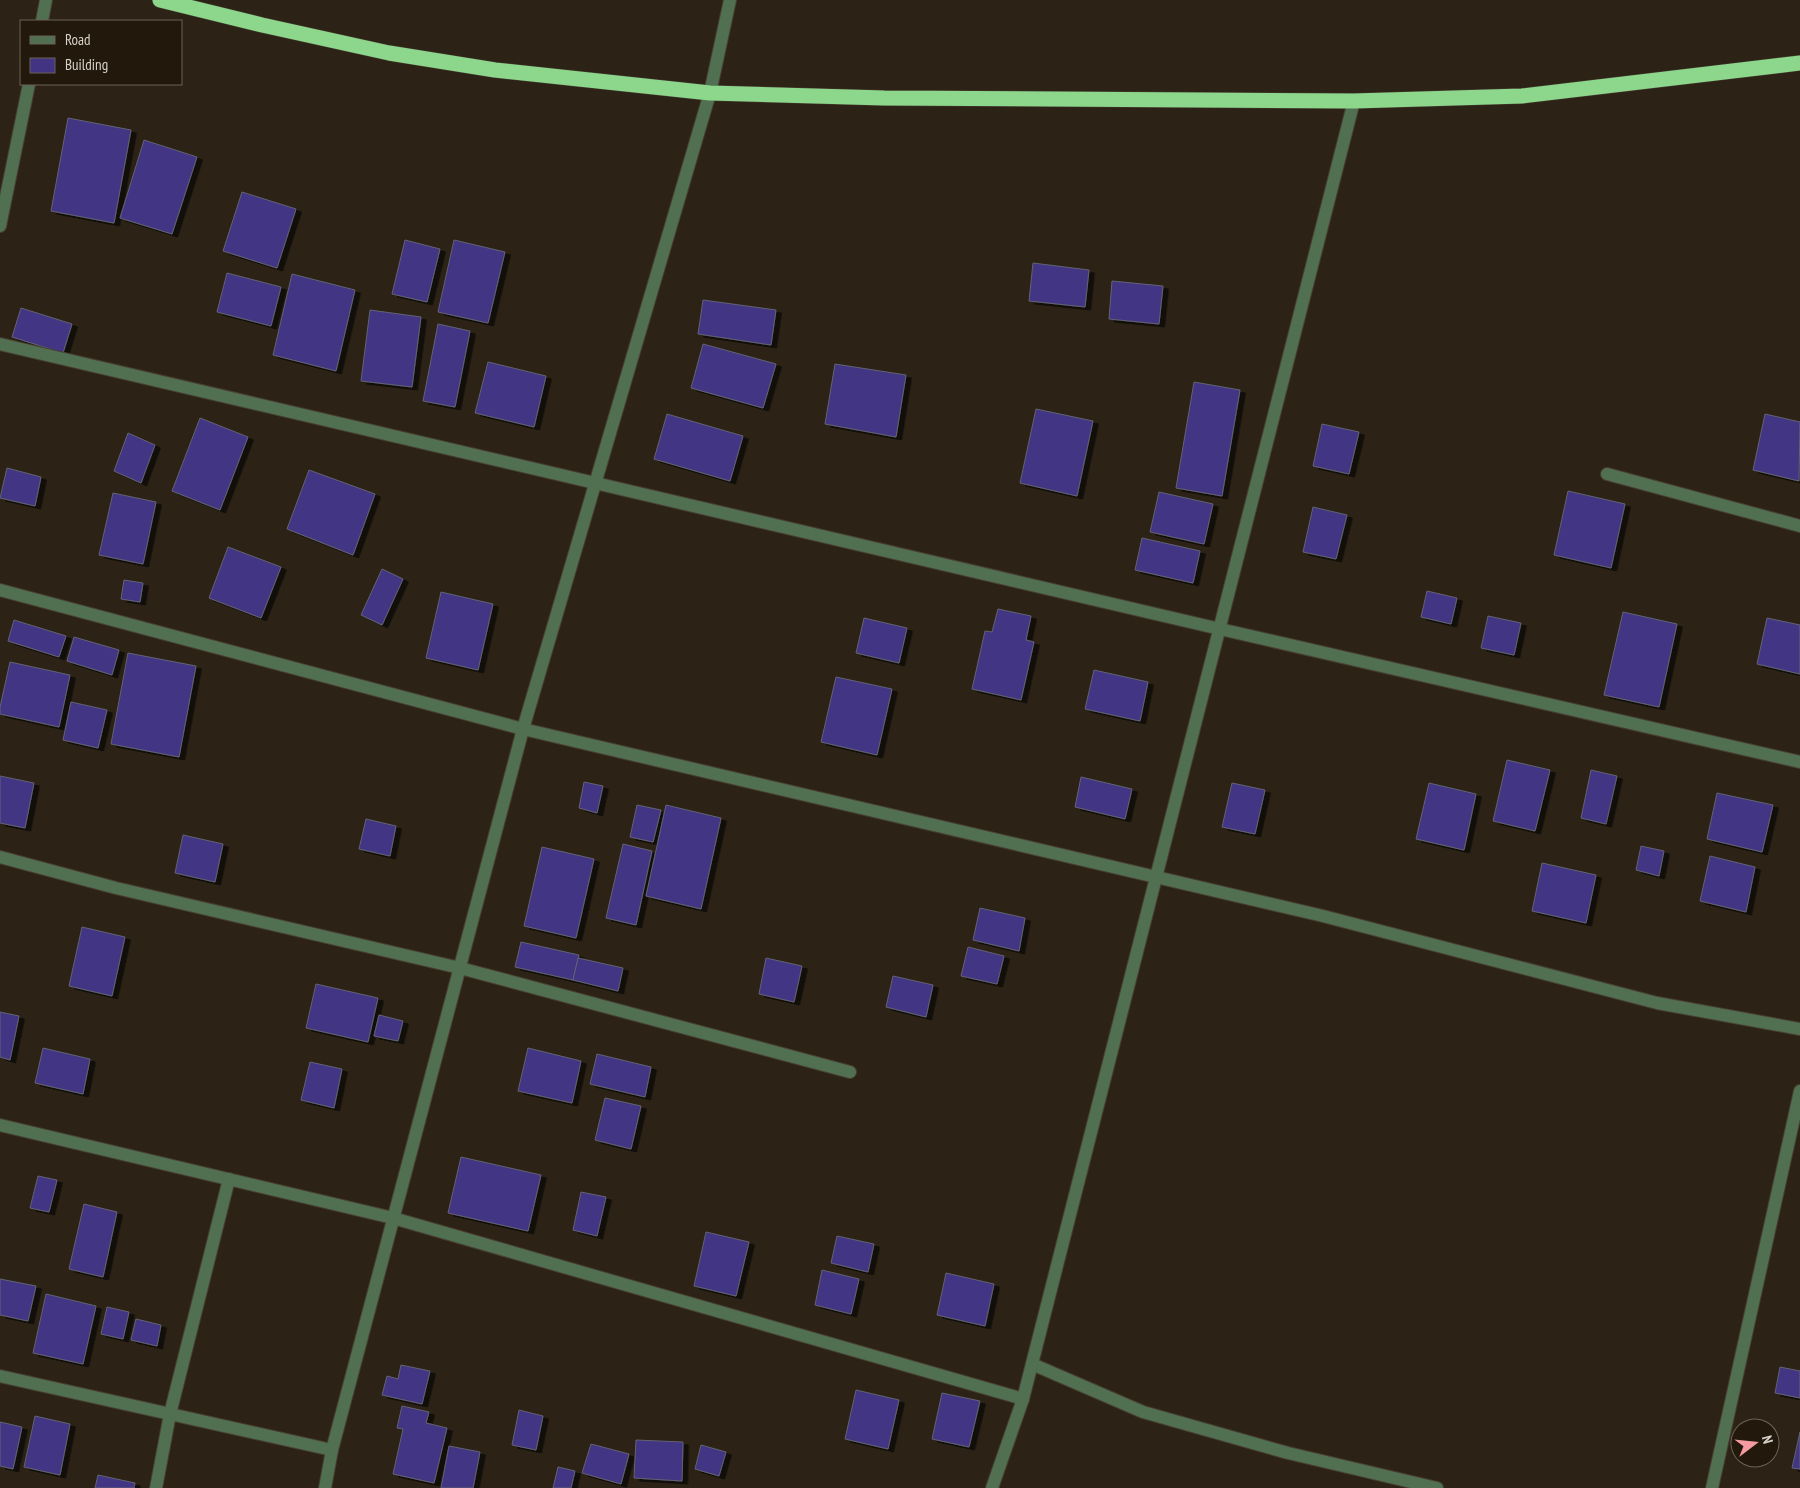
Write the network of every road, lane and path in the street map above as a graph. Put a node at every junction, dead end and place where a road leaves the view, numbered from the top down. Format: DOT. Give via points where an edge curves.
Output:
graph roads {
  1 [pos="46,0"];
  2 [pos="160,0"];
  3 [pos="730,0"];
  4 [pos="42,20"];
  5 [pos="1800,63"];
  6 [pos="29,85"];
  7 [pos="710,93"];
  8 [pos="1354,101"];
  9 [pos="0,226"];
  10 [pos="0,344"];
  11 [pos="1608,474"];
  12 [pos="595,482"];
  13 [pos="1800,526"];
  14 [pos="0,590"];
  15 [pos="1220,629"];
  16 [pos="523,728"];
  17 [pos="1800,762"];
  18 [pos="0,857"];
  19 [pos="1156,877"];
  20 [pos="460,968"];
  21 [pos="1800,1029"];
  22 [pos="850,1072"];
  23 [pos="1800,1091"];
  24 [pos="0,1125"];
  25 [pos="229,1179"];
  26 [pos="393,1218"];
  27 [pos="1032,1364"];
  28 [pos="0,1376"];
  29 [pos="1023,1399"];
  30 [pos="170,1414"];
  31 [pos="332,1450"];
  32 [pos="156,1488"];
  33 [pos="325,1488"];
  34 [pos="992,1488"];
  35 [pos="1437,1488"];
  36 [pos="1712,1488"];
  1 -- 4 [label="street"];
  2 -- 7 [label="highway" via="399,54 495,70"];
  3 -- 7 [label="street"];
  5 -- 8 [label="highway" via="1522,96"];
  6 -- 9 [label="street"];
  7 -- 8 [label="highway" via="884,98"];
  7 -- 12 [label="street"];
  8 -- 15 [label="street"];
  10 -- 12 [label="street"];
  11 -- 13 [label="street"];
  12 -- 15 [label="street"];
  12 -- 16 [label="street"];
  14 -- 16 [label="street"];
  15 -- 17 [label="street"];
  15 -- 19 [label="street"];
  16 -- 19 [label="street"];
  16 -- 20 [label="street"];
  18 -- 20 [label="street" via="116,888"];
  19 -- 21 [label="street" via="1323,916 1657,1003"];
  19 -- 27 [label="street"];
  20 -- 22 [label="street"];
  20 -- 26 [label="street"];
  23 -- 36 [label="street"];
  24 -- 25 [label="street"];
  25 -- 26 [label="street"];
  25 -- 30 [label="street"];
  26 -- 29 [label="street"];
  26 -- 31 [label="street"];
  27 -- 29 [label="street"];
  27 -- 35 [label="street" via="1143,1412 1288,1453"];
  28 -- 30 [label="street"];
  29 -- 34 [label="street"];
  30 -- 31 [label="street"];
  30 -- 32 [label="street"];
  31 -- 33 [label="street"];
}
